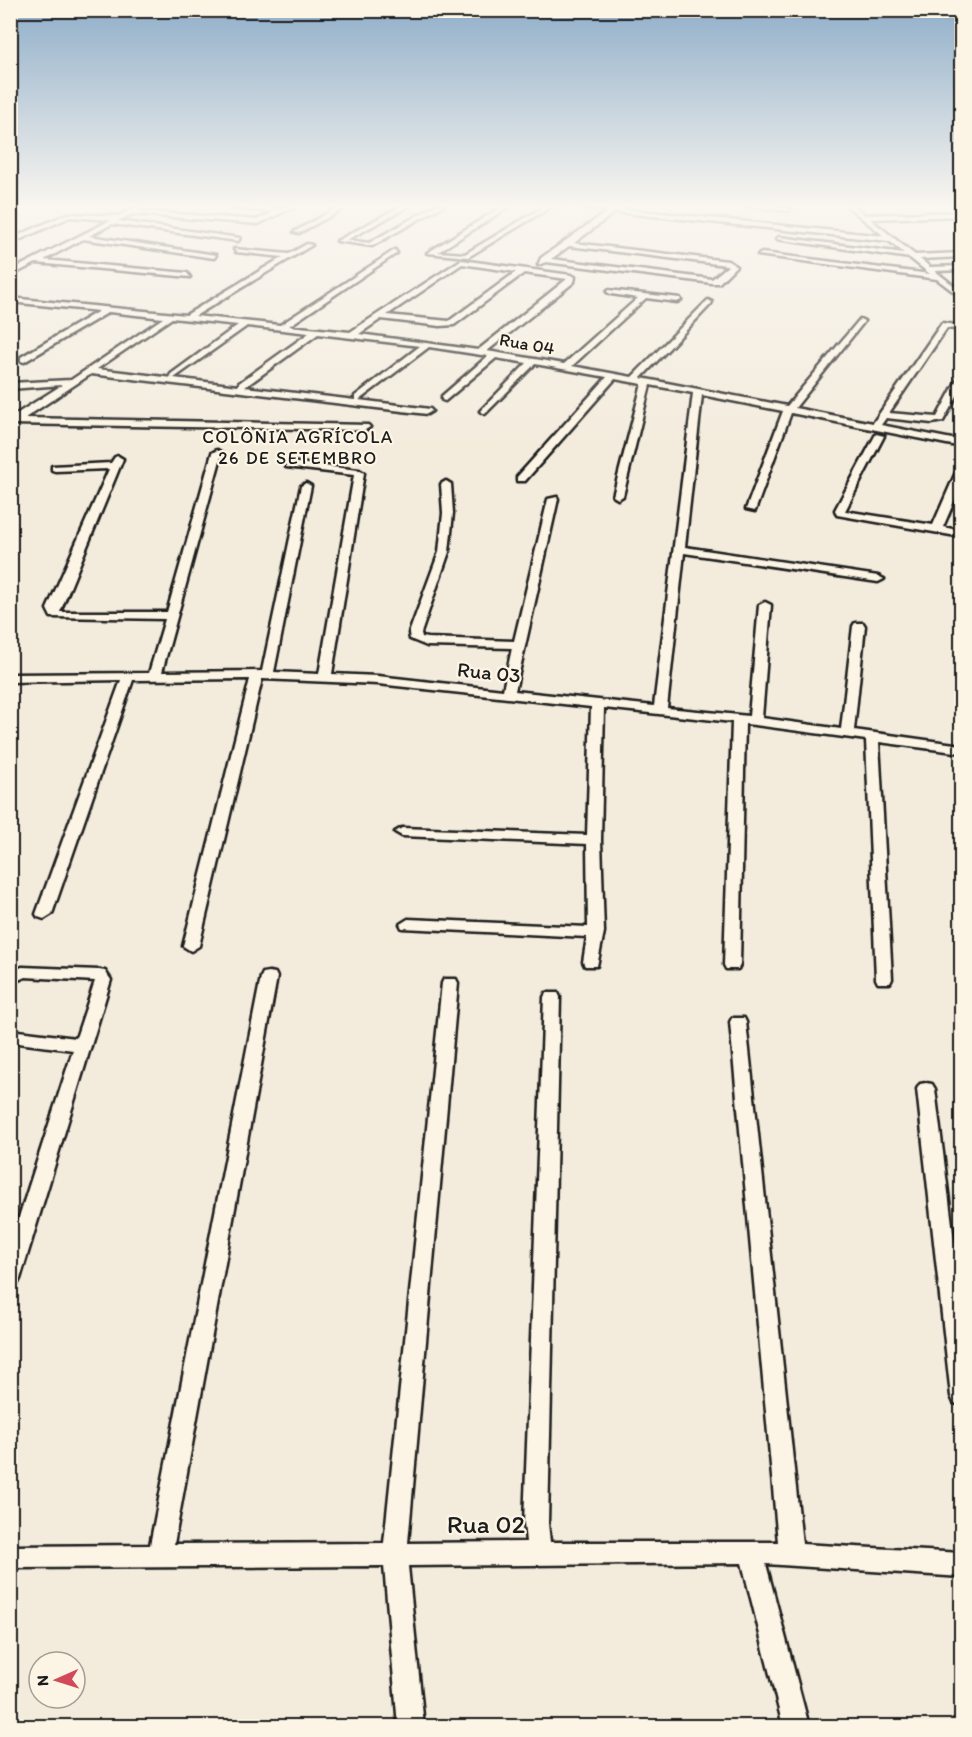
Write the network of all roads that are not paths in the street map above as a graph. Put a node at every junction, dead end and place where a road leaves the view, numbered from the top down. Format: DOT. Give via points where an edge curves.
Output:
graph roads {
  1 [pos="240,286"];
  2 [pos="343,286"];
  3 [pos="425,286"];
  4 [pos="501,286"];
  5 [pos="563,286"];
  6 [pos="611,292"];
  7 [pos="644,296"];
  8 [pos="10,300"];
  9 [pos="677,300"];
  10 [pos="708,302"];
  11 [pos="106,310"];
  12 [pos="169,316"];
  13 [pos="380,316"];
  14 [pos="186,318"];
  15 [pos="860,321"];
  16 [pos="245,324"];
  17 [pos="280,328"];
  18 [pos="962,328"];
  19 [pos="315,332"];
  20 [pos="350,336"];
  21 [pos="426,346"];
  22 [pos="479,353"];
  23 [pos="494,355"];
  24 [pos="24,359"];
  25 [pos="532,362"];
  26 [pos="566,367"];
  27 [pos="89,371"];
  28 [pos="614,375"];
  29 [pos="174,376"];
  30 [pos="962,378"];
  31 [pos="636,379"];
  32 [pos="647,381"];
  33 [pos="73,382"];
  34 [pos="242,384"];
  35 [pos="10,386"];
  36 [pos="698,390"];
  37 [pos="358,398"];
  38 [pos="445,398"];
  39 [pos="790,409"];
  40 [pos="426,411"];
  41 [pos="485,411"];
  42 [pos="883,415"];
  43 [pos="14,420"];
  44 [pos="365,427"];
  45 [pos="877,431"];
  46 [pos="962,444"];
  47 [pos="217,453"];
  48 [pos="289,465"];
  49 [pos="55,468"];
  50 [pos="962,470"];
  51 [pos="521,479"];
  52 [pos="446,484"];
  53 [pos="306,486"];
  54 [pos="618,496"];
  55 [pos="553,499"];
  56 [pos="751,509"];
  57 [pos="937,529"];
  58 [pos="962,534"];
  59 [pos="679,549"];
  60 [pos="878,579"];
  61 [pos="765,605"];
  62 [pos="172,616"];
  63 [pos="859,626"];
  64 [pos="520,645"];
  65 [pos="129,675"];
  66 [pos="155,675"];
  67 [pos="262,675"];
  68 [pos="10,678"];
  69 [pos="325,678"];
  70 [pos="508,694"];
  71 [pos="597,704"];
  72 [pos="660,711"];
  73 [pos="739,719"];
  74 [pos="755,721"];
  75 [pos="847,732"];
  76 [pos="873,736"];
  77 [pos="962,749"];
  78 [pos="402,832"];
  79 [pos="594,840"];
  80 [pos="44,914"];
  81 [pos="408,924"];
  82 [pos="596,932"];
  83 [pos="191,946"];
  84 [pos="591,962"];
  85 [pos="732,965"];
  86 [pos="270,977"];
  87 [pos="10,979"];
  88 [pos="884,979"];
  89 [pos="450,983"];
  90 [pos="552,997"];
  91 [pos="738,1022"];
  92 [pos="10,1036"];
  93 [pos="83,1045"];
  94 [pos="926,1089"];
  95 [pos="10,1279"];
  96 [pos="962,1396"];
  97 [pos="751,1552"];
  98 [pos="394,1553"];
  99 [pos="539,1553"];
  100 [pos="791,1553"];
  101 [pos="10,1557"];
  102 [pos="160,1557"];
  103 [pos="962,1564"];
  104 [pos="411,1726"];
  105 [pos="796,1726"];
  1 -- 14 [label="street"];
  2 -- 17 [label="street"];
  3 -- 13 [label="street"];
  4 -- 13 [label="street" via="451,323"];
  5 -- 22 [label="street"];
  6 -- 7 [label="street"];
  7 -- 9 [label="street"];
  7 -- 26 [label="street"];
  8 -- 11 [label="street, Rua 04"];
  10 -- 31 [label="street"];
  11 -- 12 [label="street, Rua 04"];
  11 -- 24 [label="street"];
  12 -- 14 [label="street, Rua 04"];
  12 -- 27 [label="street"];
  13 -- 20 [label="street"];
  14 -- 16 [label="street, Rua 04"];
  15 -- 39 [label="street"];
  16 -- 17 [label="street, Rua 04"];
  16 -- 29 [label="street"];
  17 -- 19 [label="street, Rua 04"];
  18 -- 42 [label="street" via="945,325"];
  19 -- 20 [label="street, Rua 04"];
  19 -- 34 [label="street"];
  20 -- 21 [label="street, Rua 04"];
  21 -- 22 [label="street, Rua 04"];
  21 -- 37 [label="street"];
  22 -- 23 [label="street, Rua 04"];
  23 -- 25 [label="street, Rua 04"];
  23 -- 38 [label="street"];
  25 -- 26 [label="street, Rua 04"];
  25 -- 41 [label="street"];
  26 -- 28 [label="street, Rua 04"];
  27 -- 33 [label="street"];
  27 -- 40 [label="street"];
  28 -- 31 [label="street, Rua 04"];
  28 -- 51 [label="street"];
  30 -- 42 [label="street" via="940,419"];
  31 -- 32 [label="street, Rua 04"];
  32 -- 36 [label="street, Rua 04"];
  32 -- 54 [label="street"];
  33 -- 35 [label="street"];
  33 -- 43 [label="street"];
  36 -- 39 [label="street, Rua 04"];
  36 -- 59 [label="street"];
  39 -- 45 [label="street, Rua 04"];
  39 -- 56 [label="street"];
  42 -- 45 [label="street"];
  43 -- 44 [label="street"];
  45 -- 46 [label="street, Rua 04"];
  45 -- 57 [label="street" via="841,513"];
  47 -- 62 [label="street"];
  48 -- 69 [label="street" via="359,472"];
  49 -- 62 [label="street" via="116,463 53,609 55,615"];
  50 -- 57 [label="street"];
  52 -- 64 [label="street" via="444,552 416,639"];
  53 -- 67 [label="street"];
  55 -- 64 [label="street"];
  57 -- 58 [label="street"];
  59 -- 60 [label="street"];
  59 -- 72 [label="street"];
  61 -- 74 [label="street"];
  62 -- 66 [label="street"];
  63 -- 75 [label="street"];
  64 -- 70 [label="street"];
  65 -- 66 [label="street, Rua 03"];
  65 -- 68 [label="street, Rua 03"];
  65 -- 80 [label="street"];
  66 -- 67 [label="street, Rua 03"];
  67 -- 69 [label="street, Rua 03"];
  67 -- 83 [label="street"];
  69 -- 70 [label="street, Rua 03"];
  70 -- 71 [label="street, Rua 03"];
  71 -- 72 [label="street, Rua 03"];
  71 -- 79 [label="street"];
  72 -- 73 [label="street, Rua 03"];
  73 -- 74 [label="street, Rua 03"];
  73 -- 85 [label="street"];
  74 -- 75 [label="street, Rua 03"];
  75 -- 76 [label="street, Rua 03"];
  76 -- 77 [label="street, Rua 03"];
  76 -- 88 [label="street"];
  78 -- 79 [label="street"];
  79 -- 82 [label="street"];
  81 -- 82 [label="street"];
  82 -- 84 [label="street"];
  86 -- 102 [label="street"];
  87 -- 93 [label="street" via="22,972 99,975 103,980"];
  89 -- 98 [label="street"];
  90 -- 99 [label="street" via="536,1523"];
  91 -- 100 [label="street"];
  92 -- 93 [label="street"];
  93 -- 95 [label="street"];
  94 -- 96 [label="street"];
  97 -- 99 [label="street, Rua 02"];
  97 -- 100 [label="street, Rua 02"];
  97 -- 105 [label="street"];
  98 -- 99 [label="street, Rua 02"];
  98 -- 102 [label="street, Rua 02"];
  98 -- 104 [label="street"];
  100 -- 103 [label="street, Rua 02"];
  101 -- 102 [label="street, Rua 02"];
}
